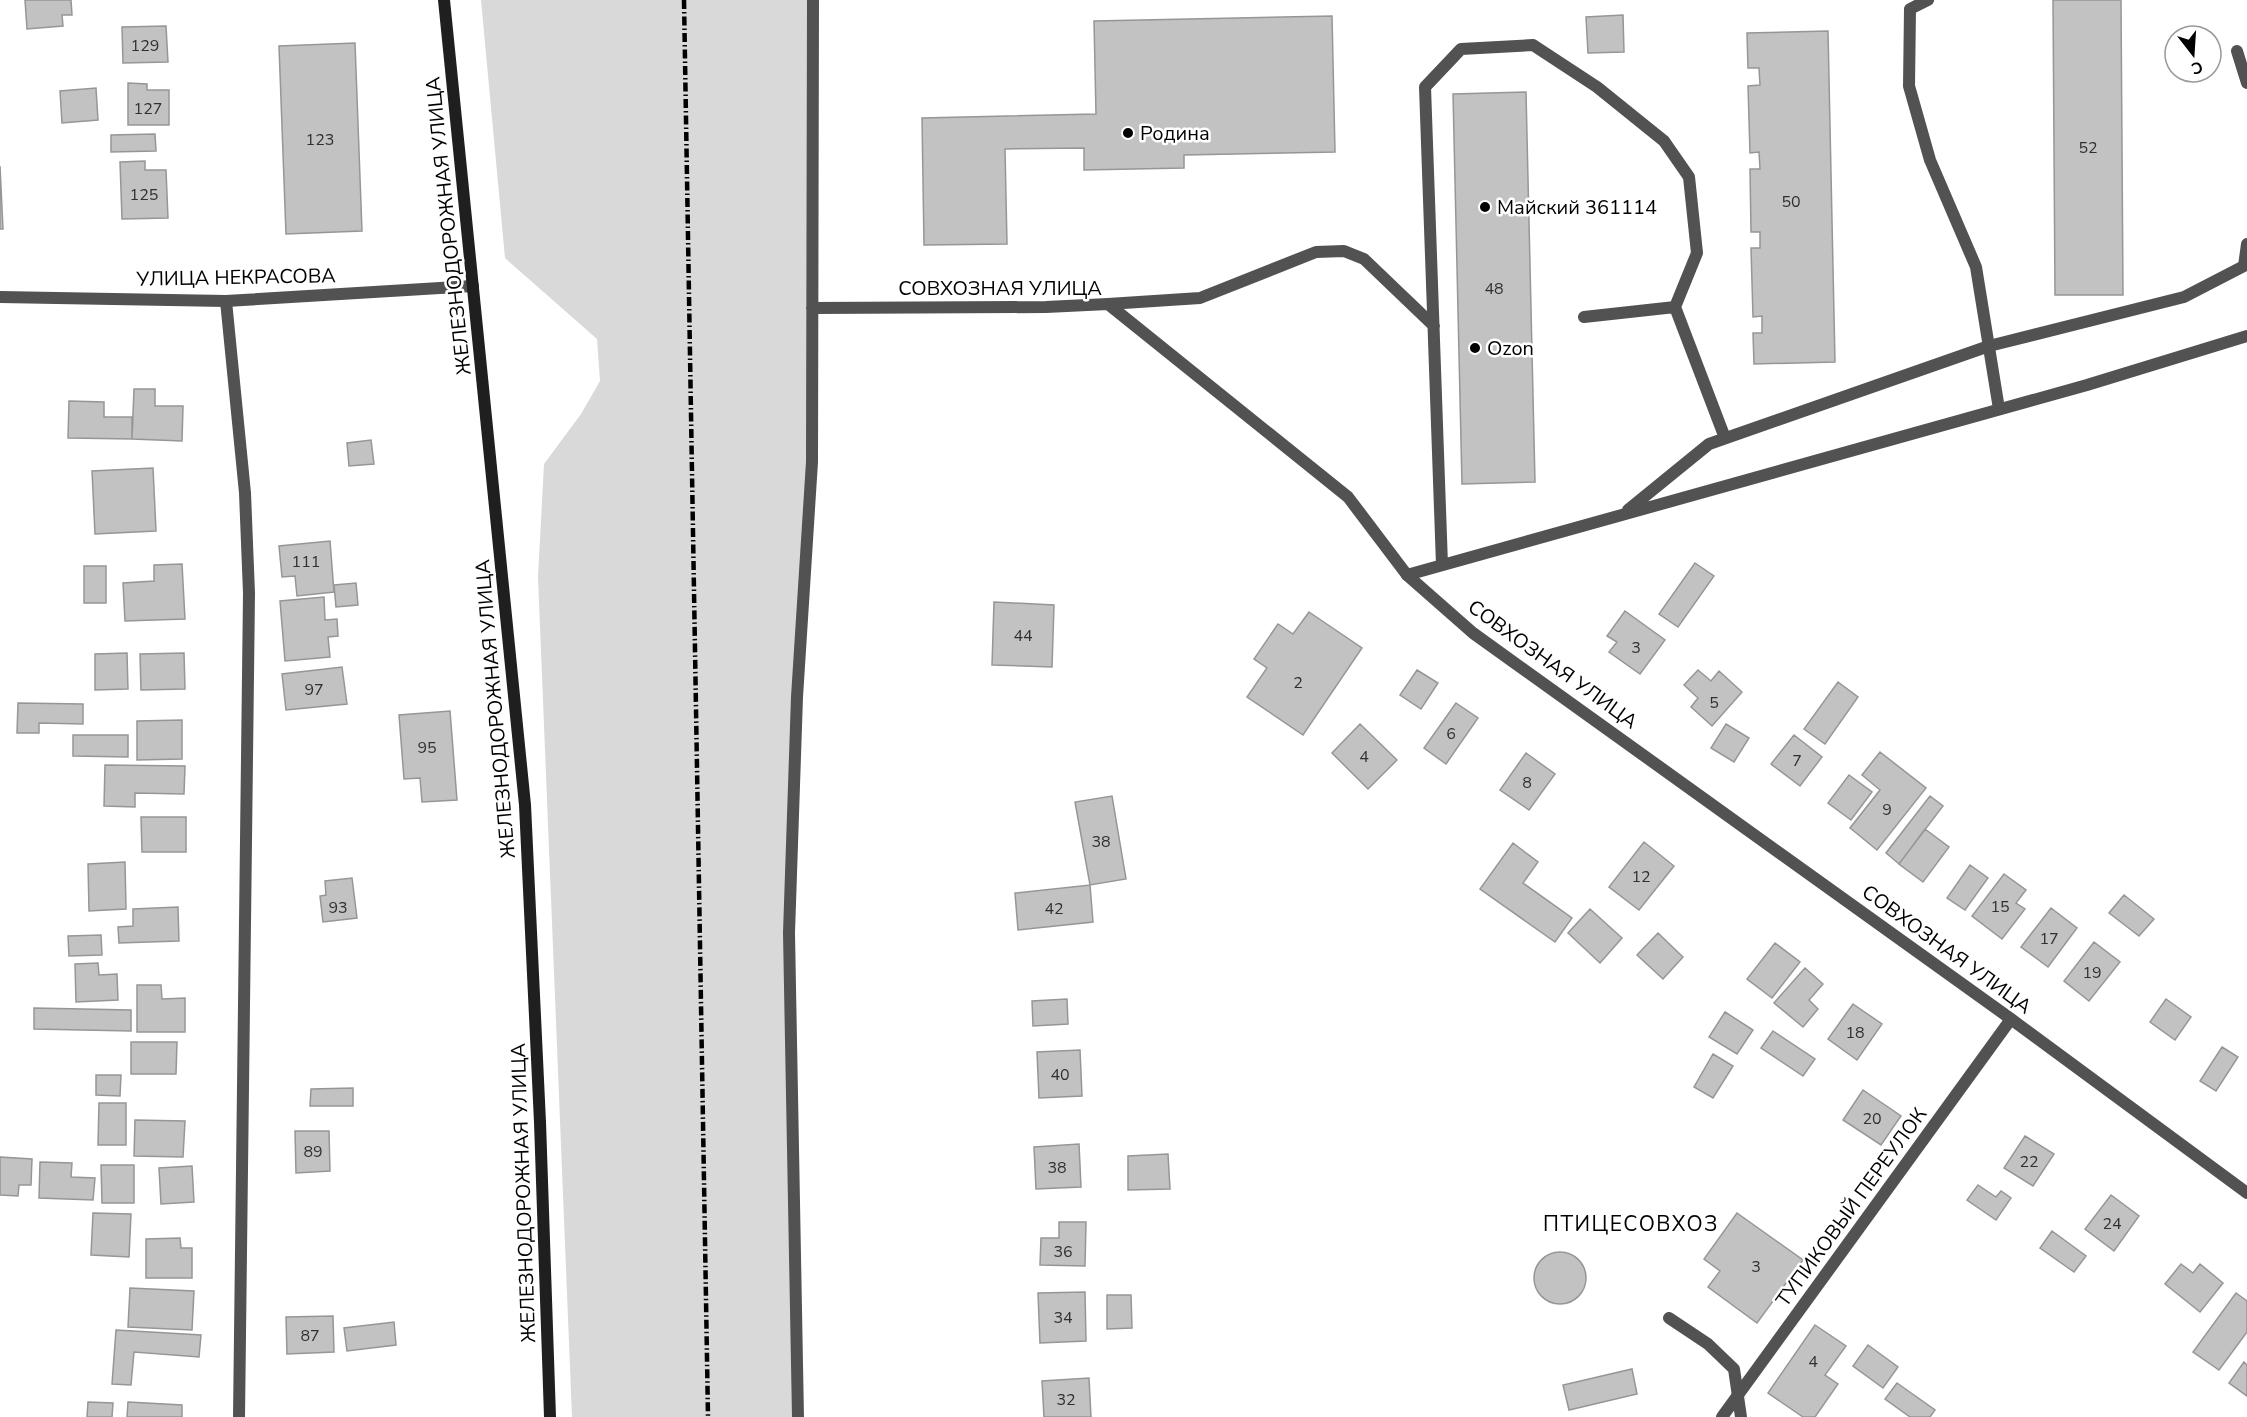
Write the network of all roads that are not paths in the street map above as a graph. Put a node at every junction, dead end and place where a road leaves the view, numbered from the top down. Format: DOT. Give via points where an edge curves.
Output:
graph roads {
  1 [pos="444,0"];
  2 [pos="813,0"];
  3 [pos="1928,0"];
  4 [pos="2237,51"];
  5 [pos="2247,83"];
  6 [pos="2247,244"];
  7 [pos="473,286"];
  8 [pos="0,297"];
  9 [pos="226,301"];
  10 [pos="1108,304"];
  11 [pos="1675,307"];
  12 [pos="812,308"];
  13 [pos="1584,317"];
  14 [pos="1434,326"];
  15 [pos="2247,336"];
  16 [pos="1989,346"];
  17 [pos="2000,409"];
  18 [pos="1725,438"];
  19 [pos="1624,514"];
  20 [pos="1442,565"];
  21 [pos="1407,575"];
  22 [pos="2011,1019"];
  23 [pos="2247,1193"];
  24 [pos="1669,1318"];
  25 [pos="1736,1399"];
  26 [pos="239,1417"];
  27 [pos="550,1417"];
  28 [pos="798,1417"];
  29 [pos="1722,1417"];
  30 [pos="1741,1417"];
  1 -- 7 [label="main road, ЖЕЛЕЗНОДОРОЖНАЯ УЛИЦА"];
  2 -- 12 [label="street"];
  3 -- 16 [label="street" via="1910,9 1909,86 1930,160 1976,267"];
  4 -- 5 [label="street"];
  6 -- 16 [label="street" via="2244,266 2184,297"];
  7 -- 9 [label="street, УЛИЦА НЕКРАСОВА"];
  7 -- 27 [label="main road, ЖЕЛЕЗНОДОРОЖНАЯ УЛИЦА" via="525,805"];
  8 -- 9 [label="street, УЛИЦА НЕКРАСОВА"];
  9 -- 26 [label="street" via="245,493 249,593"];
  10 -- 12 [label="street, СОВХОЗНАЯ УЛИЦА"];
  10 -- 14 [label="street" via="1200,298 1316,252 1344,251 1364,259"];
  10 -- 21 [label="street, СОВХОЗНАЯ УЛИЦА" via="1348,497"];
  11 -- 13 [label="street"];
  11 -- 14 [label="street" via="1697,253 1689,177 1664,141 1597,87 1533,45 1461,49 1425,87"];
  11 -- 18 [label="street"];
  12 -- 28 [label="street" via="812,462 797,697 789,933"];
  14 -- 20 [label="street"];
  15 -- 17 [label="street"];
  16 -- 17 [label="street"];
  16 -- 18 [label="street"];
  17 -- 19 [label="street"];
  18 -- 19 [label="street" via="1709,444"];
  19 -- 20 [label="street"];
  20 -- 21 [label="street"];
  21 -- 22 [label="street, СОВХОЗНАЯ УЛИЦА" via="1473,633"];
  22 -- 23 [label="street, СОВХОЗНАЯ УЛИЦА"];
  22 -- 25 [label="street, ТУПИКОВЫЙ ПЕРЕУЛОК"];
  24 -- 25 [label="street" via="1708,1344 1734,1369"];
  25 -- 29 [label="street, ТУПИКОВЫЙ ПЕРЕУЛОК"];
  25 -- 30 [label="street"];
}
